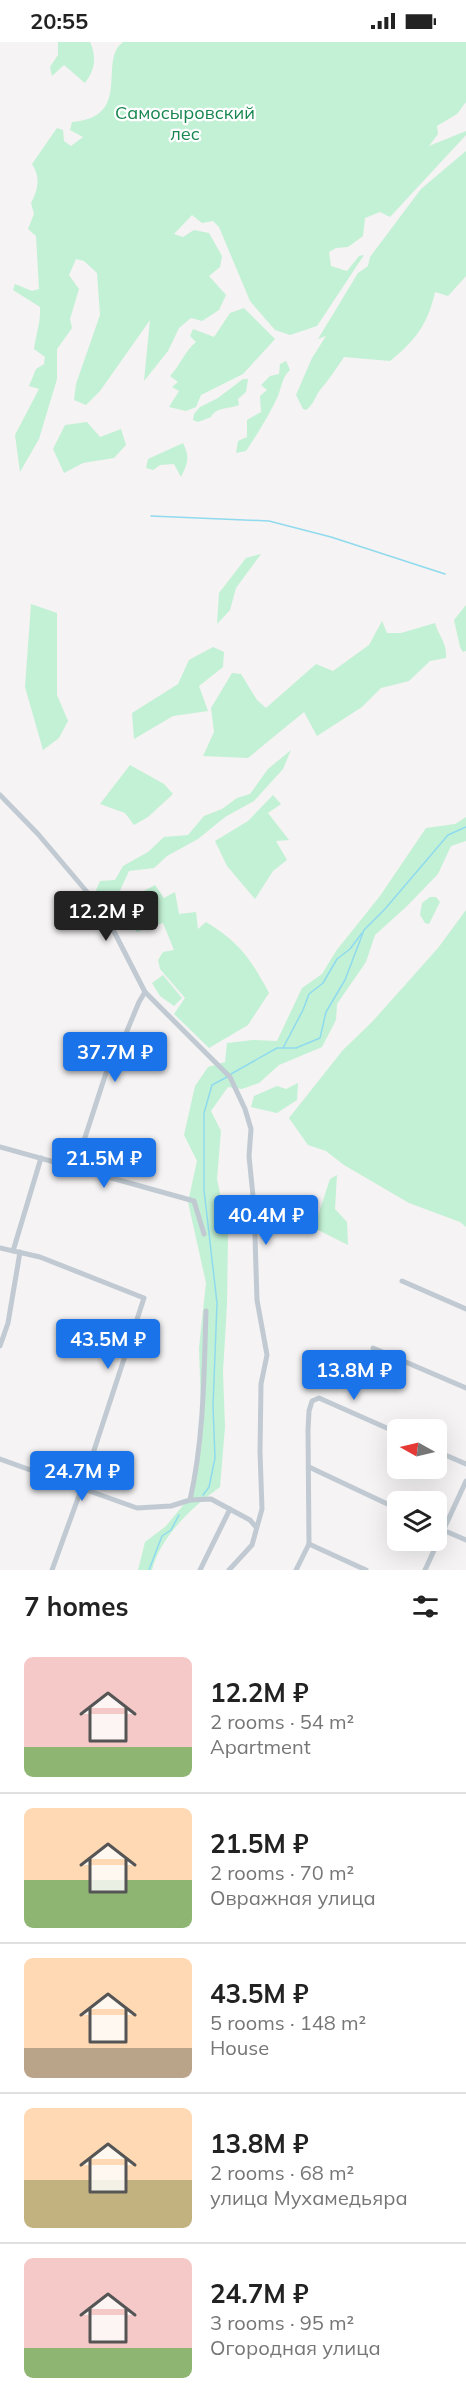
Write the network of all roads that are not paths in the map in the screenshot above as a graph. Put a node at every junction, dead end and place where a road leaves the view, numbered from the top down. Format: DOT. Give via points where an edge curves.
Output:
graph roads {
  1 [pos="0,795"];
  2 [pos="145,992"];
  3 [pos="0,1147"];
  4 [pos="41,1158"];
  5 [pos="75,1168"];
  6 [pos="204,1234"];
  7 [pos="0,1248"];
  8 [pos="16,1251"];
  9 [pos="402,1281"];
  10 [pos="466,1309"];
  11 [pos="206,1311"];
  12 [pos="0,1346"];
  13 [pos="373,1348"];
  14 [pos="466,1389"];
  15 [pos="387,1428"];
  16 [pos="447,1456"];
  17 [pos="0,1459"];
  18 [pos="466,1464"];
  19 [pos="309,1467"];
  20 [pos="466,1481"];
  21 [pos="81,1490"];
  22 [pos="189,1500"];
  23 [pos="387,1504"];
  24 [pos="230,1509"];
  25 [pos="447,1521"];
  26 [pos="256,1527"];
  27 [pos="447,1532"];
  28 [pos="466,1540"];
  29 [pos="309,1544"];
  30 [pos="434,1551"];
  31 [pos="52,1570"];
  32 [pos="200,1570"];
  33 [pos="229,1570"];
  34 [pos="297,1570"];
  35 [pos="366,1570"];
  36 [pos="425,1570"];
  1 -- 2 [label="street" via="104,912"];
  2 -- 5 [label="street" via="107,1070"];
  2 -- 26 [label="street" via="228,1075 240,1093 251,1129 257,1300 267,1355 261,1384 262,1509"];
  3 -- 4 [label="street"];
  4 -- 5 [label="street"];
  4 -- 8 [label="street"];
  5 -- 6 [label="street" via="194,1201"];
  7 -- 8 [label="street"];
  8 -- 12 [label="street" via="8,1323"];
  8 -- 21 [label="street" via="144,1298"];
  9 -- 10 [label="street"];
  11 -- 22 [label="street" via="202,1412"];
  13 -- 14 [label="street"];
  15 -- 19 [label="street" via="319,1398 312,1401"];
  16 -- 18 [label="street"];
  17 -- 21 [label="street"];
  19 -- 23 [label="street"];
  19 -- 29 [label="street"];
  20 -- 25 [label="street"];
  21 -- 22 [label="street" via="136,1508 171,1506"];
  21 -- 31 [label="street"];
  22 -- 24 [label="street" via="211,1499"];
  24 -- 26 [label="street"];
  24 -- 32 [label="street"];
  26 -- 33 [label="street" via="252,1545"];
  27 -- 28 [label="street"];
  29 -- 34 [label="street"];
  29 -- 35 [label="street"];
  30 -- 36 [label="street"];
}
